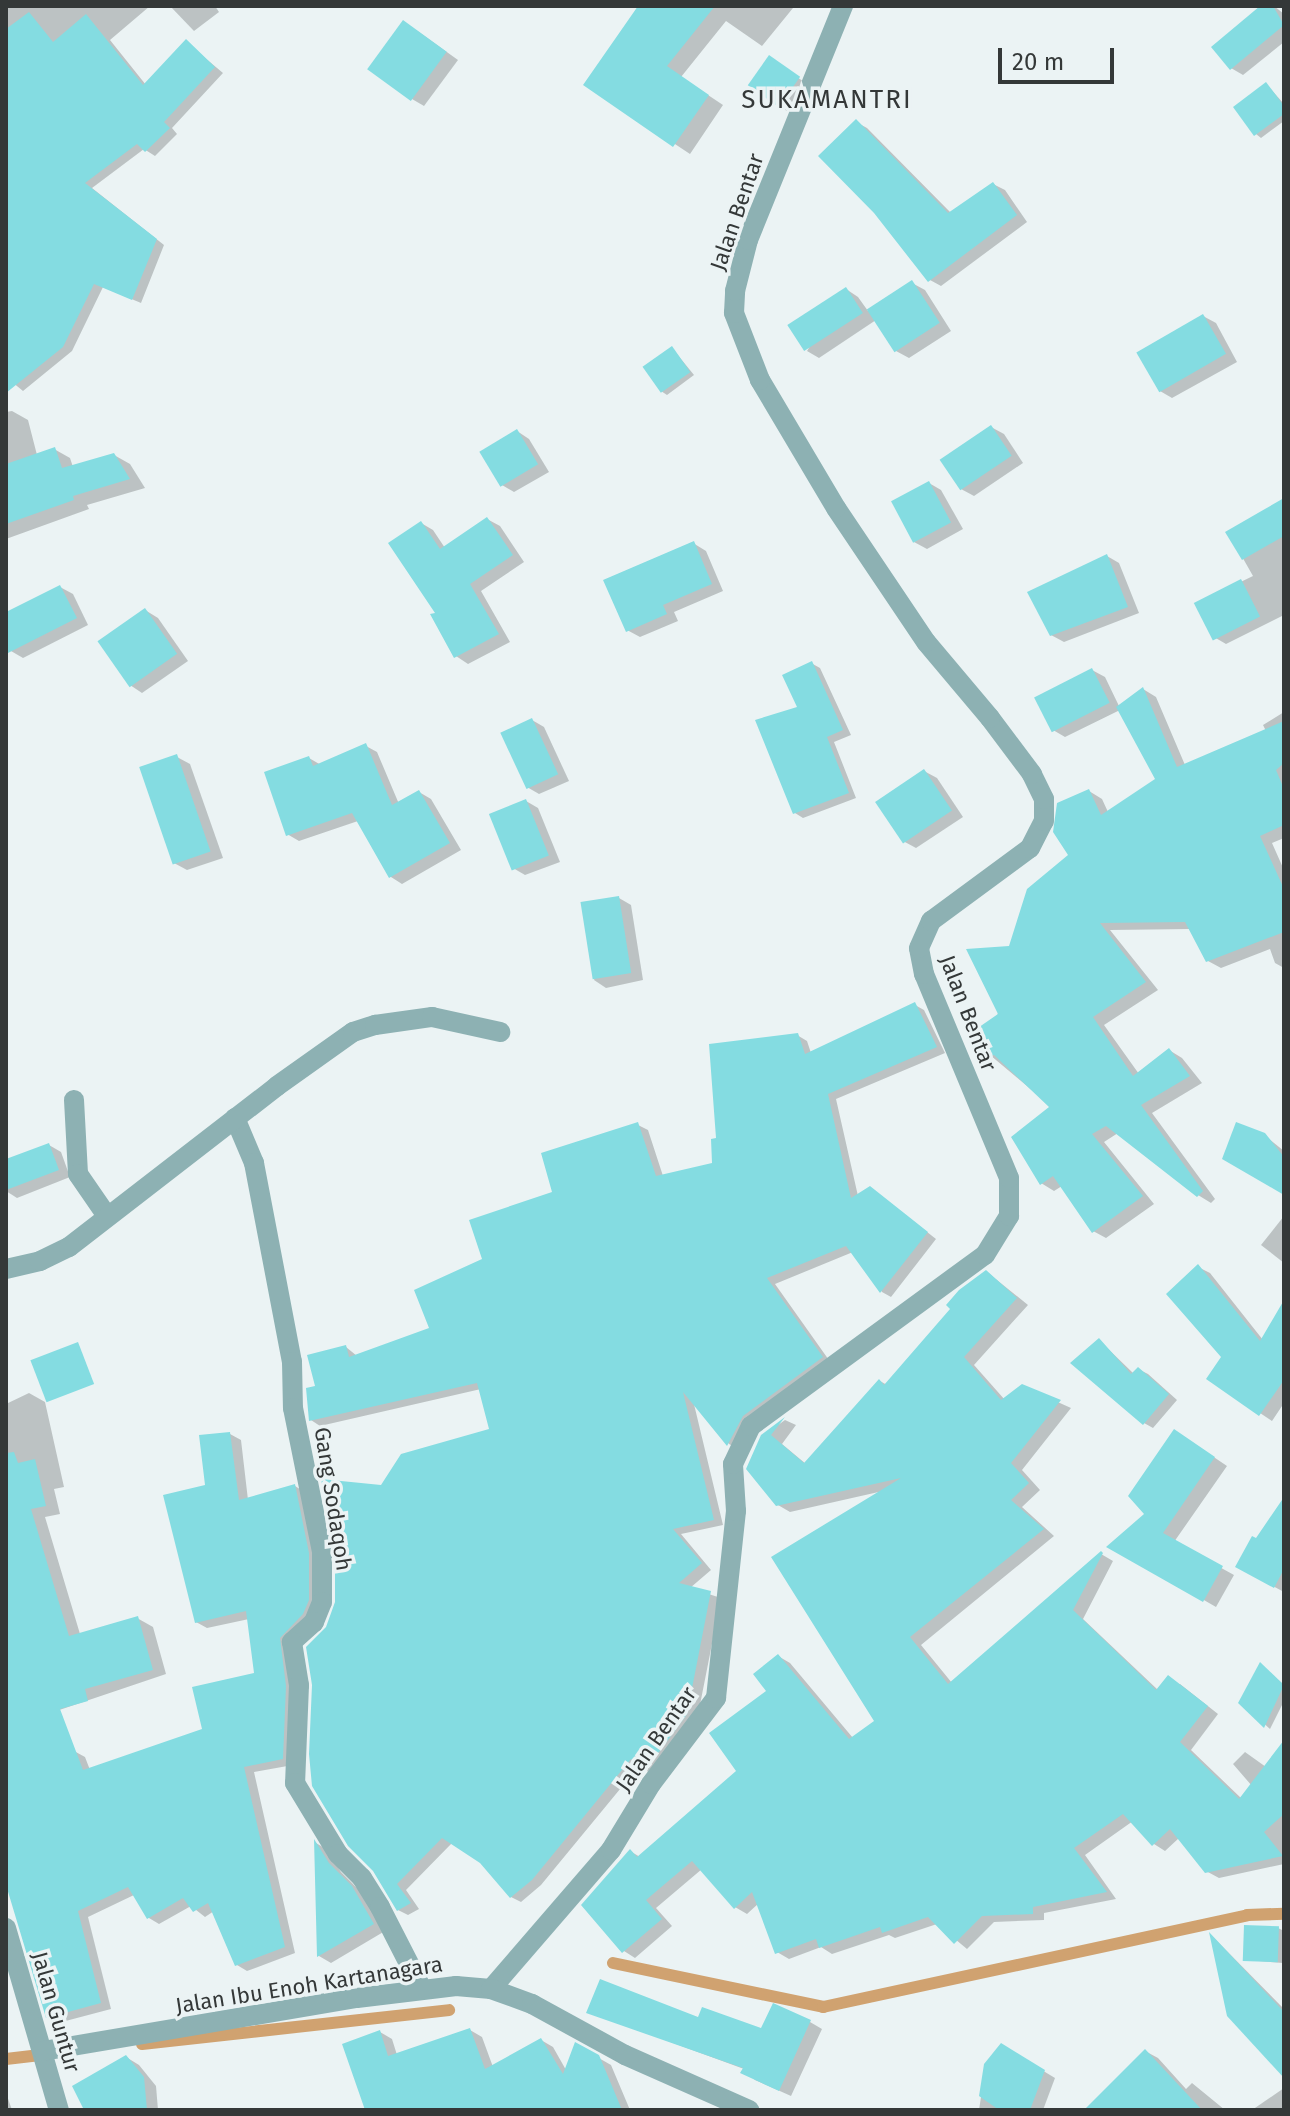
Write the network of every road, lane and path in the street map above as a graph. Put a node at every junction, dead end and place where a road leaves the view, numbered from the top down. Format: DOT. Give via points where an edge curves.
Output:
graph roads {
  1 [pos="843,6"];
  2 [pos="500,1032"];
  3 [pos="74,1100"];
  4 [pos="235,1118"];
  5 [pos="107,1216"];
  6 [pos="6,1269"];
  7 [pos="6,1928"];
  8 [pos="422,1989"];
  9 [pos="491,1989"];
  10 [pos="43,2052"];
  11 [pos="59,2109"];
  12 [pos="749,2110"];
  1 -- 9 [label="street, Jalan Bentar" via="748,240 734,313 760,380 836,508 926,642 1032,774 1044,799 1044,821 1030,848 931,921 919,948 924,974 1009,1178 1009,1216 985,1255 751,1426 733,1464 736,1511 716,1698 651,1784 611,1850"];
  2 -- 4 [label="street" via="432,1017 353,1032"];
  3 -- 5 [label="street" via="78,1174"];
  4 -- 5 [label="street"];
  4 -- 8 [label="street, Gang Sodaqoh" via="254,1163 322,1552 322,1602 314,1622 292,1642 299,1685 295,1783 338,1854 380,1907"];
  5 -- 6 [label="street" via="69,1247"];
  7 -- 10 [label="street, Jalan Guntur"];
  8 -- 9 [label="street, Jalan Ibu Enoh Kartanagara"];
  8 -- 10 [label="street, Jalan Ibu Enoh Kartanagara"];
  9 -- 12 [label="street, Jalan Ibu Enoh Kartanagara"];
  10 -- 11 [label="street, Jalan Guntur"];
}
